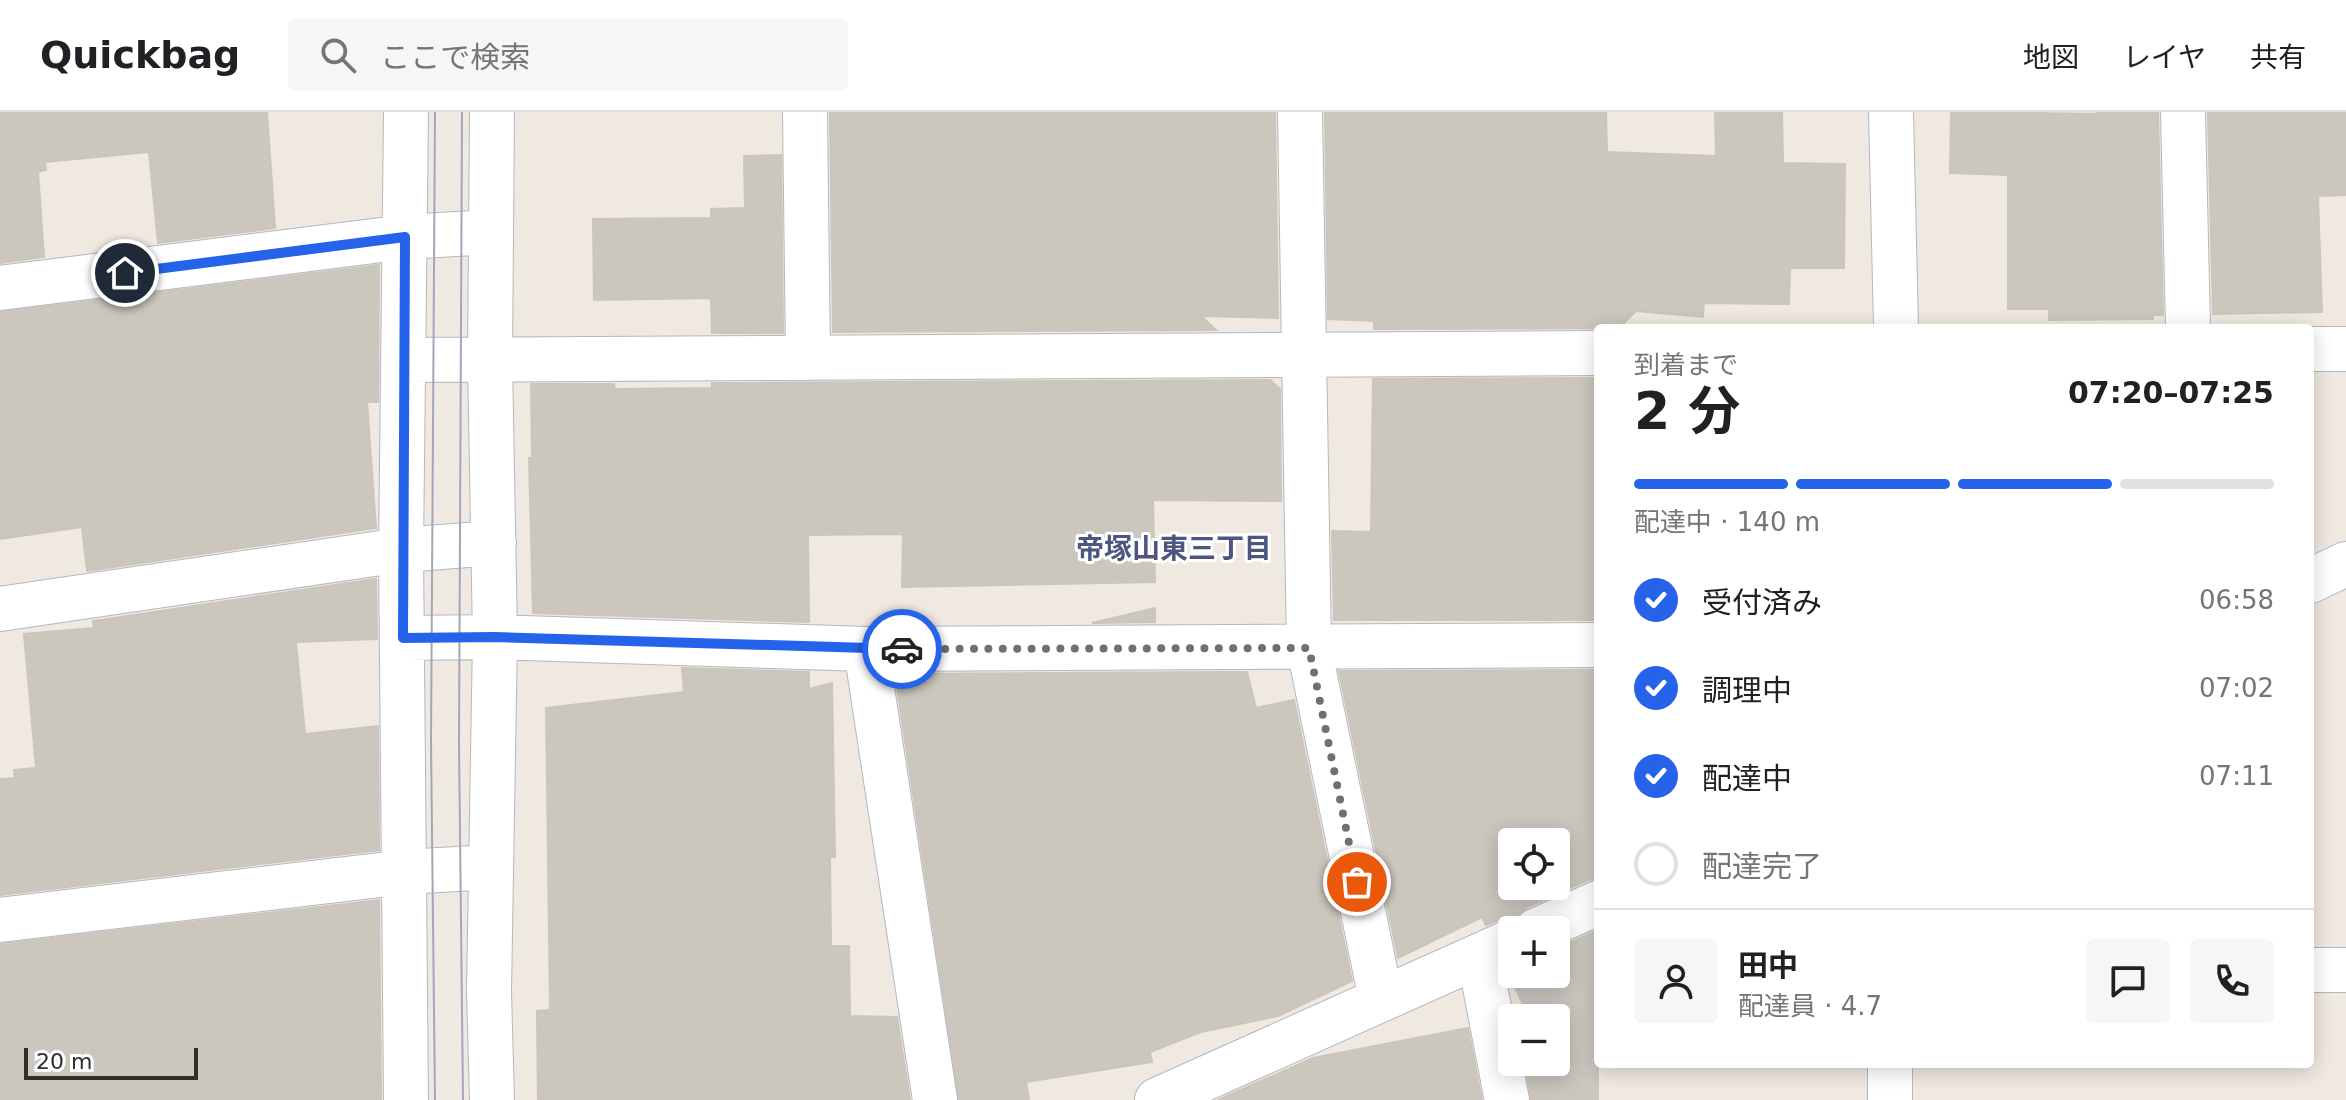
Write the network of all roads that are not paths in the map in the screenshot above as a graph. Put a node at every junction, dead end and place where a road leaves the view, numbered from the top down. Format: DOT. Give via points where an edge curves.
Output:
graph roads {
  1 [pos="406,112"];
  2 [pos="492,112"];
  3 [pos="805,112"];
  4 [pos="1300,112"];
  5 [pos="1891,112"];
  6 [pos="2183,112"];
  7 [pos="491,232"];
  8 [pos="405,237"];
  9 [pos="0,288"];
  10 [pos="1896,324"];
  11 [pos="2188,324"];
  12 [pos="2314,349"];
  13 [pos="2346,349"];
  14 [pos="1594,353"];
  15 [pos="1304,355"];
  16 [pos="808,358"];
  17 [pos="403,360"];
  18 [pos="490,360"];
  19 [pos="494,543"];
  20 [pos="401,550"];
  21 [pos="2346,564"];
  22 [pos="2314,579"];
  23 [pos="0,609"];
  24 [pos="495,637"];
  25 [pos="403,638"];
  26 [pos="1594,645"];
  27 [pos="1309,648"];
  28 [pos="866,649"];
  29 [pos="491,867"];
  30 [pos="405,872"];
  31 [pos="1594,905"];
  32 [pos="1569,916"];
  33 [pos="0,920"];
  34 [pos="1496,948"];
  35 [pos="2314,970"];
  36 [pos="2346,970"];
  37 [pos="1381,999"];
  38 [pos="1890,1068"];
  39 [pos="1242,1082"];
  40 [pos="406,1100"];
  41 [pos="492,1100"];
  42 [pos="935,1100"];
  43 [pos="1157,1100"];
  44 [pos="1507,1100"];
  45 [pos="1890,1100"];
  1 -- 8 [label="street"];
  2 -- 7 [label="street"];
  3 -- 16 [label="street"];
  4 -- 15 [label="street"];
  5 -- 10 [label="street"];
  6 -- 11 [label="street"];
  7 -- 8 [label="street"];
  7 -- 18 [label="street"];
  8 -- 9 [label="street"];
  8 -- 17 [label="street"];
  12 -- 13 [label="street"];
  14 -- 15 [label="street"];
  15 -- 16 [label="street"];
  15 -- 27 [label="street"];
  16 -- 18 [label="street"];
  17 -- 18 [label="street"];
  17 -- 20 [label="street"];
  18 -- 19 [label="street"];
  19 -- 20 [label="street"];
  19 -- 24 [label="street"];
  20 -- 23 [label="street"];
  20 -- 25 [label="street"];
  21 -- 22 [label="street"];
  24 -- 25 [label="street"];
  24 -- 28 [label="street"];
  24 -- 29 [label="street"];
  25 -- 30 [label="street"];
  26 -- 27 [label="street"];
  27 -- 28 [label="street"];
  27 -- 37 [label="street"];
  28 -- 42 [label="street"];
  29 -- 30 [label="street"];
  29 -- 41 [label="street"];
  30 -- 33 [label="street"];
  30 -- 40 [label="street"];
  31 -- 32 [label="street"];
  34 -- 37 [label="street"];
  34 -- 44 [label="street"];
  35 -- 36 [label="street"];
  37 -- 39 [label="street"];
  38 -- 45 [label="street"];
  39 -- 43 [label="street"];
}
